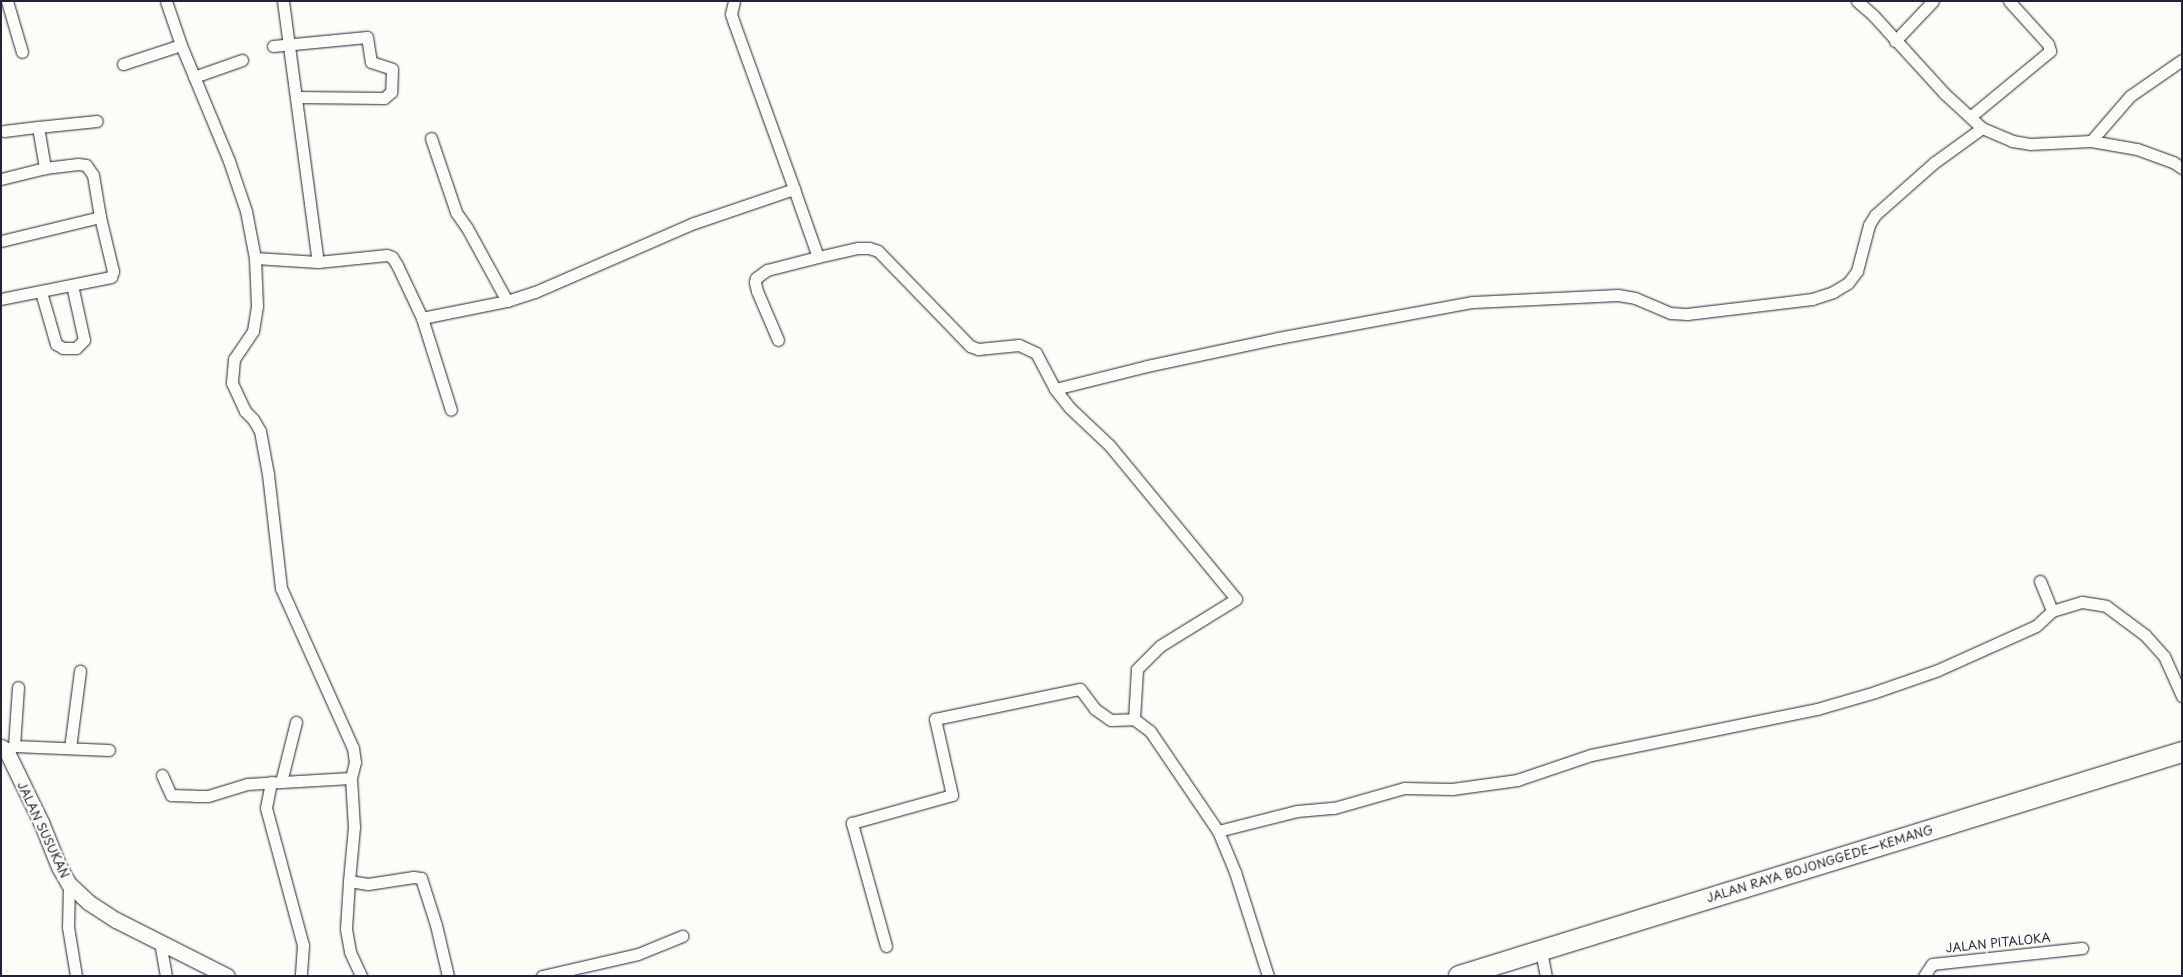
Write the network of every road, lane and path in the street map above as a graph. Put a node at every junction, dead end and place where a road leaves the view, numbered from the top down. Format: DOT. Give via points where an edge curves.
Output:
graph roads {
  1 [pos="6,1"];
  2 [pos="166,1"];
  3 [pos="283,1"];
  4 [pos="734,1"];
  5 [pos="1857,1"];
  6 [pos="1933,1"];
  7 [pos="2013,6"];
  8 [pos="1895,41"];
  9 [pos="180,45"];
  10 [pos="290,45"];
  11 [pos="273,46"];
  12 [pos="22,52"];
  13 [pos="242,60"];
  14 [pos="2182,60"];
  15 [pos="123,64"];
  16 [pos="194,77"];
  17 [pos="297,97"];
  18 [pos="1970,117"];
  19 [pos="97,121"];
  20 [pos="38,127"];
  21 [pos="1982,128"];
  22 [pos="4,131"];
  23 [pos="431,138"];
  24 [pos="2091,141"];
  25 [pos="45,168"];
  26 [pos="2182,168"];
  27 [pos="1,179"];
  28 [pos="794,189"];
  29 [pos="100,217"];
  30 [pos="1,241"];
  31 [pos="818,257"];
  32 [pos="255,258"];
  33 [pos="318,262"];
  34 [pos="72,286"];
  35 [pos="41,292"];
  36 [pos="1,299"];
  37 [pos="507,301"];
  38 [pos="422,318"];
  39 [pos="778,340"];
  40 [pos="1055,389"];
  41 [pos="451,410"];
  42 [pos="2040,581"];
  43 [pos="2052,611"];
  44 [pos="80,671"];
  45 [pos="18,687"];
  46 [pos="2182,696"];
  47 [pos="1134,719"];
  48 [pos="296,722"];
  49 [pos="7,748"];
  50 [pos="70,748"];
  51 [pos="108,750"];
  52 [pos="2182,752"];
  53 [pos="162,775"];
  54 [pos="351,778"];
  55 [pos="276,782"];
  56 [pos="1218,831"];
  57 [pos="349,881"];
  58 [pos="69,884"];
  59 [pos="682,936"];
  60 [pos="160,942"];
  61 [pos="886,946"];
  62 [pos="2082,948"];
  63 [pos="1541,950"];
  64 [pos="76,976"];
  65 [pos="166,976"];
  66 [pos="227,976"];
  67 [pos="301,976"];
  68 [pos="360,976"];
  69 [pos="448,976"];
  70 [pos="542,976"];
  71 [pos="1268,976"];
  72 [pos="1459,976"];
  73 [pos="1546,976"];
  74 [pos="1924,976"];
  1 -- 12 [label="street"];
  2 -- 9 [label="street"];
  3 -- 10 [label="street"];
  4 -- 28 [label="street" via="731,14"];
  5 -- 8 [label="street"];
  6 -- 8 [label="street"];
  7 -- 18 [label="street" via="2050,50"];
  8 -- 18 [label="street"];
  9 -- 15 [label="street"];
  9 -- 16 [label="street"];
  10 -- 11 [label="street"];
  10 -- 17 [label="street"];
  10 -- 17 [label="street" via="367,37 371,62 392,69 391,92 384,98"];
  13 -- 16 [label="street"];
  14 -- 24 [label="street" via="2130,96"];
  16 -- 32 [label="street" via="246,211"];
  17 -- 33 [label="street"];
  18 -- 21 [label="street"];
  19 -- 20 [label="street"];
  20 -- 22 [label="street"];
  20 -- 25 [label="street"];
  21 -- 24 [label="street" via="2030,144"];
  21 -- 40 [label="street" via="1935,162 1875,215 1869,225 1857,271 1848,283 1834,292 1812,299 1687,314 1671,313 1635,298 1618,295 1473,302 1286,336"];
  23 -- 37 [label="street" via="456,212"];
  24 -- 26 [label="street" via="2137,149"];
  25 -- 27 [label="street"];
  25 -- 29 [label="street" via="86,165 93,175"];
  28 -- 31 [label="street"];
  28 -- 37 [label="street" via="694,223"];
  29 -- 30 [label="street"];
  29 -- 34 [label="street" via="113,275"];
  31 -- 39 [label="street" via="767,270 756,278 757,291"];
  31 -- 40 [label="street" via="858,248 878,251 964,342 978,349 1019,345 1028,348 1036,353"];
  32 -- 33 [label="street"];
  32 -- 54 [label="street" via="257,306 253,331 234,359 232,383 245,411 260,431 281,588 347,732 355,762"];
  33 -- 38 [label="street" via="387,255 397,265"];
  34 -- 35 [label="street"];
  34 -- 35 [label="street" via="84,340 76,348 63,348 56,344"];
  35 -- 36 [label="street"];
  37 -- 38 [label="street"];
  38 -- 41 [label="street"];
  40 -- 47 [label="street" via="1080,419 1110,446 1236,599 1160,646 1137,669"];
  42 -- 43 [label="street"];
  43 -- 46 [label="street" via="2082,602 2106,606 2155,645 2164,656"];
  43 -- 56 [label="street" via="2036,626 1938,670 1817,709 1591,755 1517,780 1452,788 1404,788 1334,808 1298,811"];
  44 -- 50 [label="street"];
  45 -- 49 [label="street"];
  47 -- 56 [label="street" via="1163,748"];
  47 -- 61 [label="street" via="1111,720 1095,709 1080,689 935,719 952,795 852,823"];
  48 -- 55 [label="street"];
  49 -- 50 [label="street"];
  49 -- 58 [label="street, JALAN SUSUKAN"];
  50 -- 51 [label="street"];
  52 -- 63 [label="highway, JALAN RAYA BOJONGGEDE—KEMANG"];
  53 -- 55 [label="street" via="172,795 208,796 247,784"];
  54 -- 55 [label="street"];
  54 -- 57 [label="street" via="354,827"];
  55 -- 67 [label="street" via="266,808 303,945"];
  56 -- 71 [label="street" via="1235,872"];
  57 -- 68 [label="street" via="346,929 350,952"];
  57 -- 69 [label="street" via="368,884 422,878"];
  58 -- 60 [label="street, JALAN SUSUKAN" via="88,902 116,920"];
  58 -- 64 [label="street" via="68,927"];
  59 -- 70 [label="street" via="638,954"];
  60 -- 65 [label="street"];
  60 -- 66 [label="street, JALAN SUSUKAN"];
  62 -- 74 [label="street, JALAN PITALOKA" via="1932,964"];
  63 -- 72 [label="highway, JALAN RAYA BOJONGGEDE—KEMANG"];
  63 -- 73 [label="street"];
}
